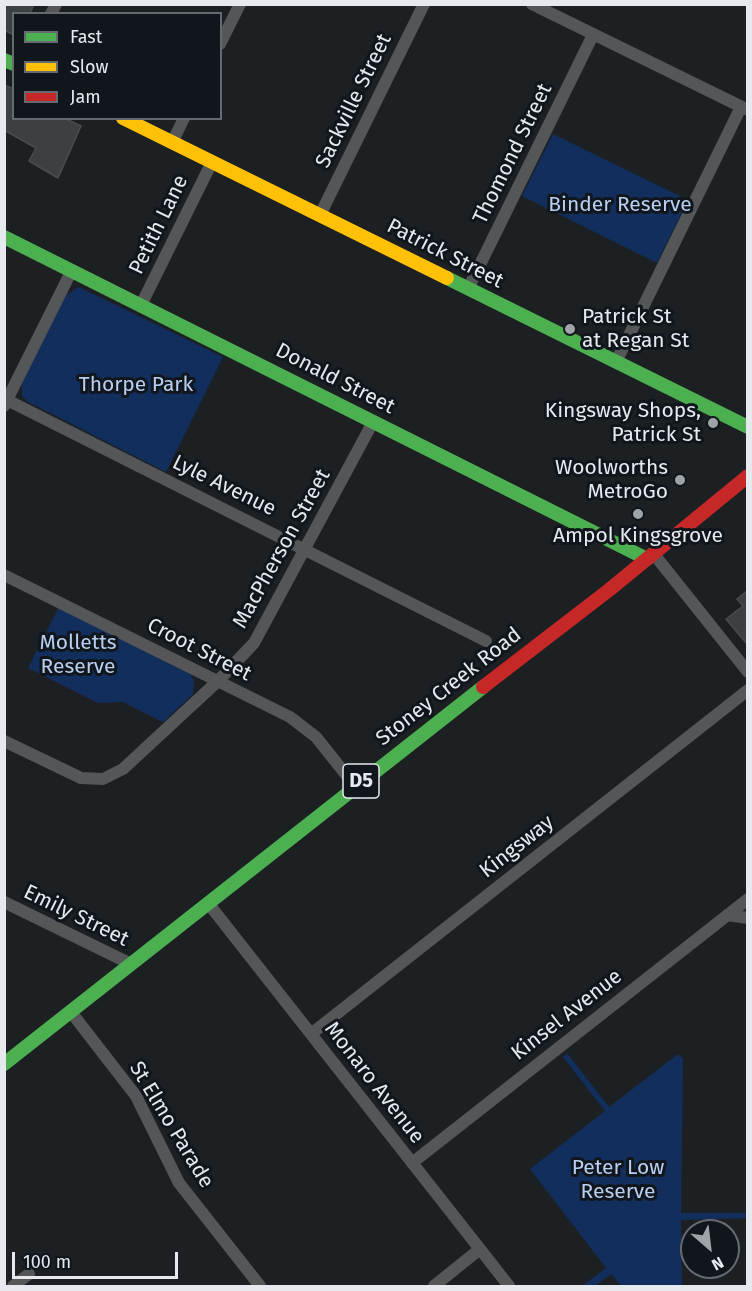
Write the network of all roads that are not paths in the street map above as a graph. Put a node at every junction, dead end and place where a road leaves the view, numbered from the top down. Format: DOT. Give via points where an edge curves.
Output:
graph roads {
  1 [pos="240,4"];
  2 [pos="424,4"];
  3 [pos="532,4"];
  4 [pos="593,35"];
  5 [pos="222,40"];
  6 [pos="744,108"];
  7 [pos="127,120"];
  8 [pos="183,120"];
  9 [pos="172,143"];
  10 [pos="212,162"];
  11 [pos="320,215"];
  12 [pos="4,237"];
  13 [pos="72,270"];
  14 [pos="468,290"];
  15 [pos="141,305"];
  16 [pos="616,362"];
  17 [pos="6,403"];
  18 [pos="373,422"];
  19 [pos="747,427"];
  20 [pos="747,476"];
  21 [pos="304,549"];
  22 [pos="650,556"];
  23 [pos="4,575"];
  24 [pos="486,641"];
  25 [pos="747,672"];
  26 [pos="218,681"];
  27 [pos="747,690"];
  28 [pos="4,741"];
  29 [pos="356,786"];
  30 [pos="747,899"];
  31 [pos="4,902"];
  32 [pos="208,903"];
  33 [pos="727,915"];
  34 [pos="747,918"];
  35 [pos="131,964"];
  36 [pos="71,1012"];
  37 [pos="311,1034"];
  38 [pos="4,1064"];
  39 [pos="412,1163"];
  40 [pos="480,1250"];
  41 [pos="29,1274"];
  42 [pos="13,1287"];
  43 [pos="260,1287"];
  44 [pos="434,1287"];
  45 [pos="510,1287"];
  1 -- 5 [label="street"];
  2 -- 11 [label="street, Sackville Street"];
  3 -- 4 [label="street"];
  4 -- 6 [label="street"];
  4 -- 14 [label="street, Thomond Street"];
  6 -- 16 [label="street"];
  7 -- 9 [label="street, Patrick Street"];
  8 -- 9 [label="street"];
  9 -- 10 [label="street, Patrick Street"];
  10 -- 11 [label="street, Patrick Street"];
  10 -- 15 [label="street, Petith Lane"];
  11 -- 14 [label="street, Patrick Street"];
  12 -- 13 [label="street, Donald Street"];
  13 -- 15 [label="street, Donald Street"];
  13 -- 17 [label="street"];
  14 -- 16 [label="street, Patrick Street"];
  15 -- 18 [label="street, Donald Street"];
  16 -- 19 [label="street, Patrick Street"];
  17 -- 21 [label="street, Lyle Avenue"];
  18 -- 21 [label="street, MacPherson Street"];
  18 -- 22 [label="street, Donald Street"];
  20 -- 22 [label="street, Stoney Creek Road / D5"];
  21 -- 24 [label="street, Lyle Avenue"];
  21 -- 26 [label="street, MacPherson Street" via="254,643"];
  22 -- 25 [label="street"];
  22 -- 29 [label="street, Stoney Creek Road / D5"];
  23 -- 26 [label="street, Croot Street"];
  26 -- 28 [label="street, MacPherson Street" via="123,769 103,779 81,778"];
  26 -- 29 [label="street, Croot Street" via="303,726"];
  27 -- 37 [label="street, Kingsway"];
  29 -- 32 [label="street, Stoney Creek Road / D5"];
  30 -- 33 [label="street, Kinsel Avenue"];
  31 -- 35 [label="street, Emily Street"];
  32 -- 35 [label="street, Stoney Creek Road / D5"];
  32 -- 37 [label="street, Monaro Avenue"];
  33 -- 34 [label="street"];
  33 -- 39 [label="street, Kinsel Avenue"];
  35 -- 36 [label="street, Stoney Creek Road / D5"];
  36 -- 38 [label="street, Stoney Creek Road / D5"];
  36 -- 43 [label="street, St Elmo Parade" via="136,1096 179,1183"];
  37 -- 39 [label="street, Monaro Avenue"];
  39 -- 40 [label="street, Monaro Avenue"];
  40 -- 44 [label="street"];
  40 -- 45 [label="street, Monaro Avenue"];
  41 -- 42 [label="street"];
}
